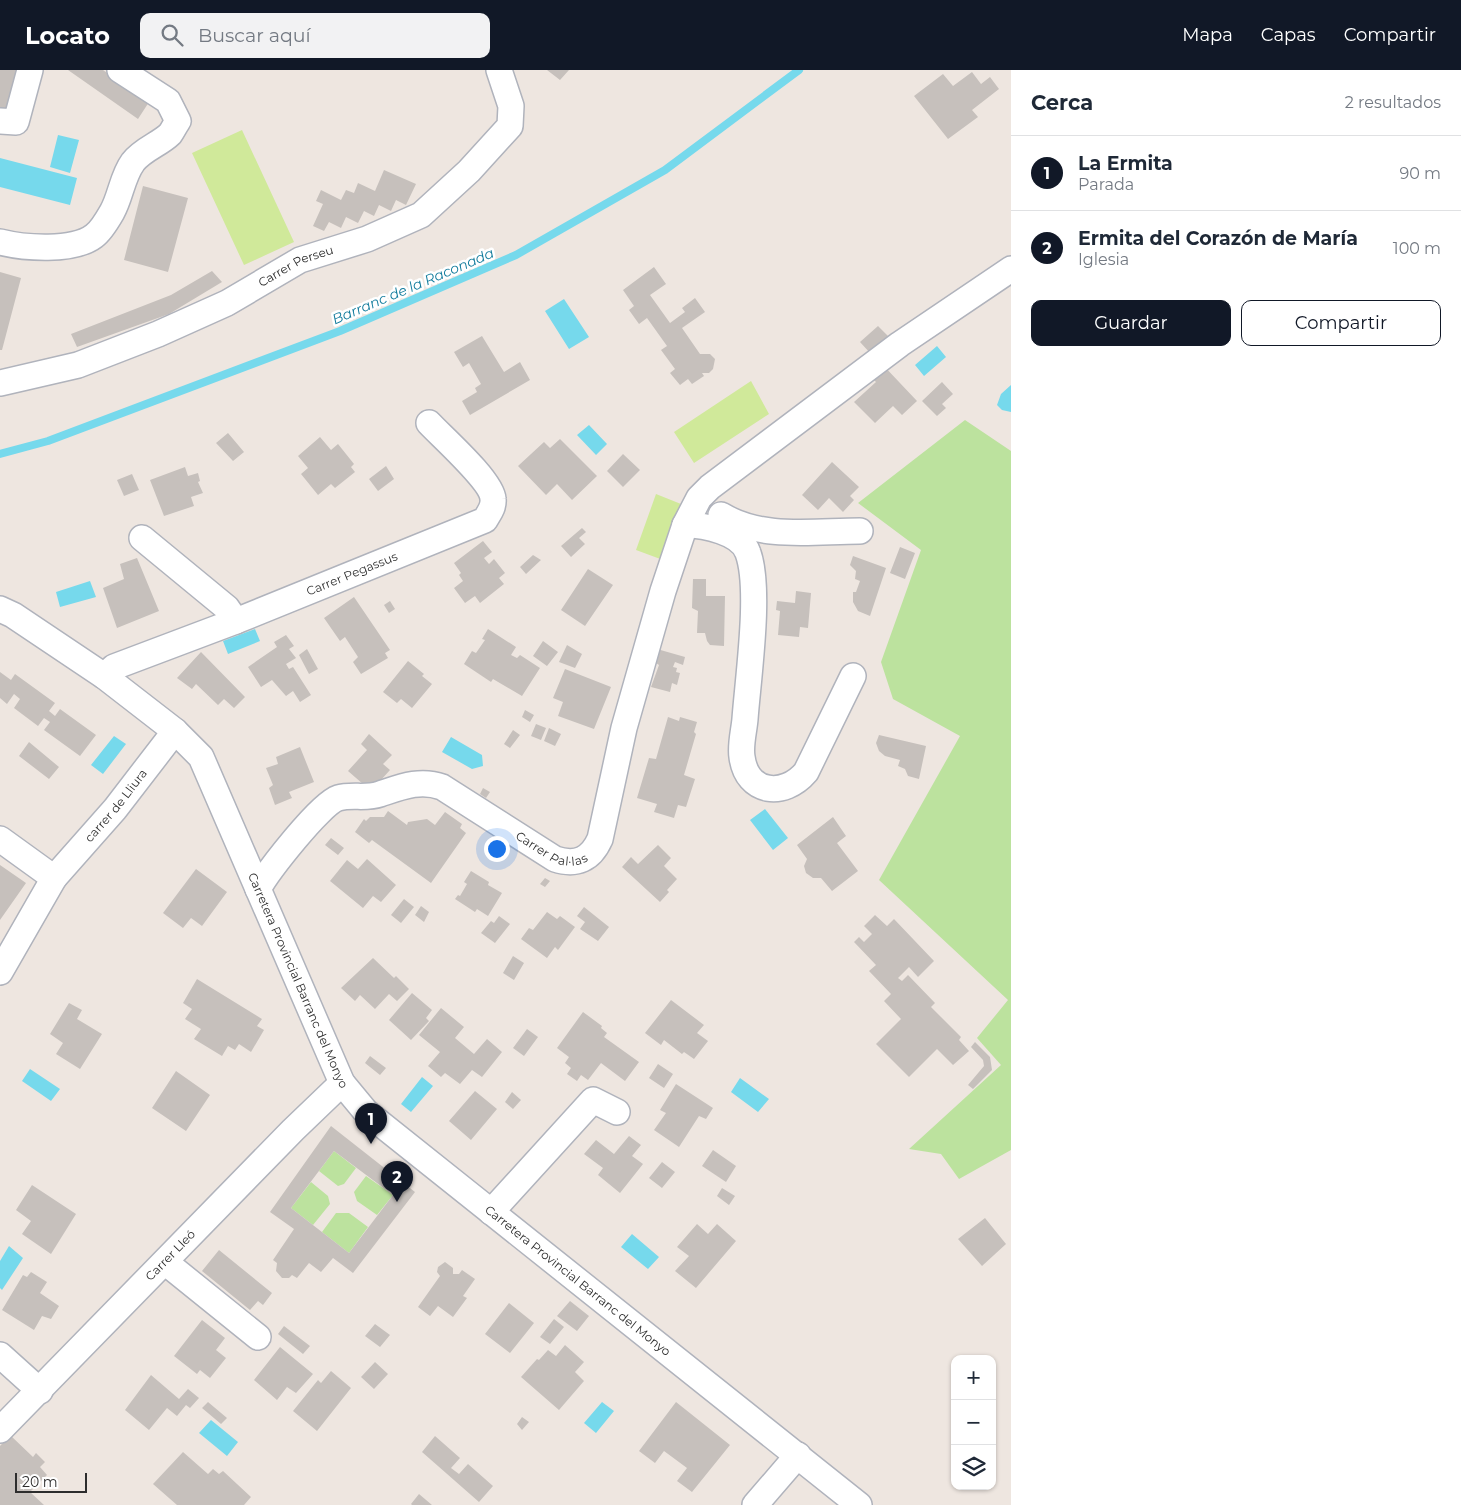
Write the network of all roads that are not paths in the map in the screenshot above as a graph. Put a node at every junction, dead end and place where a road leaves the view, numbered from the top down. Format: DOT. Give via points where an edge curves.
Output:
graph roads {
  1 [pos="30,70"];
  2 [pos="120,70"];
  3 [pos="499,70"];
  4 [pos="0,121"];
  5 [pos="0,242"];
  6 [pos="1011,269"];
  7 [pos="0,383"];
  8 [pos="428,423"];
  9 [pos="699,498"];
  10 [pos="685,525"];
  11 [pos="860,531"];
  12 [pos="142,538"];
  13 [pos="4,608"];
  14 [pos="236,622"];
  15 [pos="104,676"];
  16 [pos="853,676"];
  17 [pos="175,731"];
  18 [pos="0,839"];
  19 [pos="54,878"];
  20 [pos="258,889"];
  21 [pos="0,972"];
  22 [pos="342,1083"];
  23 [pos="617,1112"];
  24 [pos="491,1212"];
  25 [pos="165,1262"];
  26 [pos="258,1337"];
  27 [pos="0,1355"];
  28 [pos="40,1391"];
  29 [pos="0,1430"];
  30 [pos="798,1455"];
  31 [pos="755,1505"];
  32 [pos="859,1505"];
  1 -- 4 [label="street" via="16,122"];
  2 -- 5 [label="street" via="168,101 178,121 169,134 133,162 113,210 95,236 79,244 63,246 19,246"];
  3 -- 7 [label="street, Carrer Perseu" via="511,106 510,126 482,158 421,215 367,239 300,260 227,303 158,334 78,365"];
  6 -- 9 [label="street" via="892,350"];
  8 -- 14 [label="street, Carrer Pegassus" via="470,465 492,494 491,511 485,520"];
  9 -- 10 [label="street, Carrer Pal·las"];
  9 -- 11 [label="street" via="726,517 752,529 768,532"];
  10 -- 16 [label="street" via="709,527 724,533 742,543 748,553 753,595 742,756 751,779 765,788 774,789 787,787 799,780 806,772"];
  10 -- 20 [label="street, Carrer Pal·las" via="624,728 600,839 588,856 574,862 556,859 442,788 423,783 369,797 344,797 332,801 265,876"];
  12 -- 14 [label="street" via="227,608"];
  13 -- 15 [label="street, Carretera Provincial Barranc del Monyo"];
  14 -- 15 [label="street, Carrer Pegassus" via="114,667"];
  15 -- 17 [label="street, Carretera Provincial Barranc del Monyo"];
  17 -- 19 [label="street, carrer de Lliura" via="115,809"];
  17 -- 20 [label="street, Carretera Provincial Barranc del Monyo" via="193,748 210,775"];
  18 -- 19 [label="street"];
  19 -- 21 [label="street, carrer de Lliura"];
  20 -- 22 [label="street, Carretera Provincial Barranc del Monyo"];
  22 -- 24 [label="street, Carretera Provincial Barranc del Monyo" via="366,1112"];
  22 -- 25 [label="street, Carrer Lleó"];
  23 -- 24 [label="street" via="593,1100"];
  24 -- 30 [label="street, Carretera Provincial Barranc del Monyo"];
  25 -- 26 [label="street"];
  25 -- 28 [label="street, Carrer Lleó"];
  27 -- 28 [label="street"];
  28 -- 29 [label="street, Carrer Lleó"];
  30 -- 31 [label="street"];
  30 -- 32 [label="street, Carretera Provincial Barranc del Monyo"];
}
